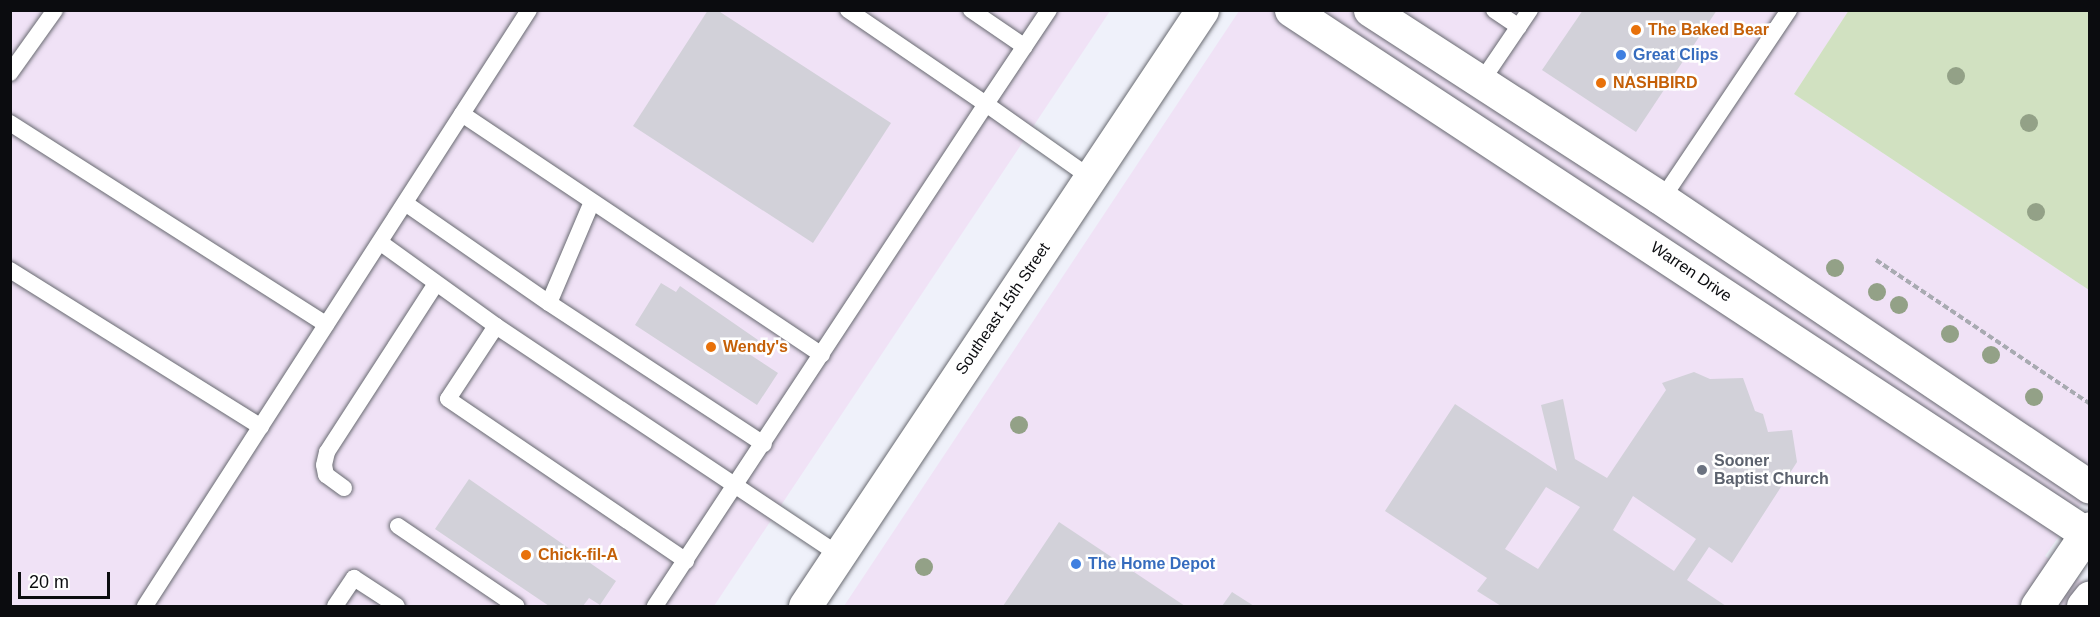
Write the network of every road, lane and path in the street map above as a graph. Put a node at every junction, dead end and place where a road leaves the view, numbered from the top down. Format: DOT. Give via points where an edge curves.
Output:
graph roads {
  1 [pos="55,10"];
  2 [pos="529,10"];
  3 [pos="848,10"];
  4 [pos="971,10"];
  5 [pos="1049,10"];
  6 [pos="1202,10"];
  7 [pos="1291,10"];
  8 [pos="1370,10"];
  9 [pos="1494,10"];
  10 [pos="1530,10"];
  11 [pos="1789,10"];
  12 [pos="1519,27"];
  13 [pos="1025,46"];
  14 [pos="12,69"];
  15 [pos="1481,82"];
  16 [pos="986,104"];
  17 [pos="462,114"];
  18 [pos="10,123"];
  19 [pos="1090,178"];
  20 [pos="1660,198"];
  21 [pos="405,203"];
  22 [pos="591,204"];
  23 [pos="1636,235"];
  24 [pos="381,243"];
  25 [pos="1876,260"];
  26 [pos="10,270"];
  27 [pos="435,285"];
  28 [pos="549,303"];
  29 [pos="326,324"];
  30 [pos="496,326"];
  31 [pos="822,355"];
  32 [pos="1924,376"];
  33 [pos="2090,404"];
  34 [pos="1901,411"];
  35 [pos="261,427"];
  36 [pos="764,444"];
  37 [pos="2090,486"];
  38 [pos="344,488"];
  39 [pos="735,489"];
  40 [pos="398,526"];
  41 [pos="2088,533"];
  42 [pos="839,555"];
  43 [pos="686,561"];
  44 [pos="2090,597"];
  45 [pos="145,606"];
  46 [pos="335,606"];
  47 [pos="397,606"];
  48 [pos="516,606"];
  49 [pos="655,606"];
  50 [pos="805,606"];
  51 [pos="2037,606"];
  52 [pos="2083,606"];
  1 -- 14 [label="lane"];
  2 -- 17 [label="lane"];
  3 -- 16 [label="lane"];
  4 -- 13 [label="lane"];
  5 -- 13 [label="lane"];
  6 -- 19 [label="street, Southeast 15th Street"];
  7 -- 23 [label="street, Warren Drive"];
  8 -- 15 [label="street"];
  9 -- 12 [label="lane"];
  10 -- 12 [label="lane"];
  11 -- 20 [label="lane"];
  12 -- 15 [label="lane"];
  13 -- 16 [label="lane"];
  15 -- 20 [label="street"];
  16 -- 19 [label="lane"];
  16 -- 31 [label="lane"];
  17 -- 21 [label="lane"];
  17 -- 22 [label="lane"];
  18 -- 29 [label="lane"];
  19 -- 42 [label="street, Southeast 15th Street"];
  20 -- 23 [label="street"];
  20 -- 32 [label="street"];
  21 -- 24 [label="lane"];
  21 -- 28 [label="lane"];
  22 -- 28 [label="lane"];
  22 -- 31 [label="lane"];
  23 -- 34 [label="street, Warren Drive"];
  24 -- 27 [label="lane"];
  24 -- 29 [label="lane"];
  25 -- 33 [label="path"];
  26 -- 35 [label="lane"];
  27 -- 30 [label="lane"];
  27 -- 38 [label="lane" via="327,452 326,475"];
  28 -- 36 [label="lane"];
  29 -- 35 [label="lane"];
  30 -- 39 [label="lane"];
  30 -- 43 [label="lane" via="448,399"];
  31 -- 36 [label="lane"];
  32 -- 34 [label="street"];
  32 -- 37 [label="street"];
  34 -- 41 [label="street, Warren Drive"];
  35 -- 45 [label="lane"];
  36 -- 39 [label="lane"];
  39 -- 42 [label="lane"];
  39 -- 43 [label="lane"];
  40 -- 48 [label="lane"];
  41 -- 51 [label="street"];
  42 -- 50 [label="street, Southeast 15th Street"];
  43 -- 49 [label="lane"];
  44 -- 52 [label="street"];
  46 -- 47 [label="lane" via="354,578"];
}
